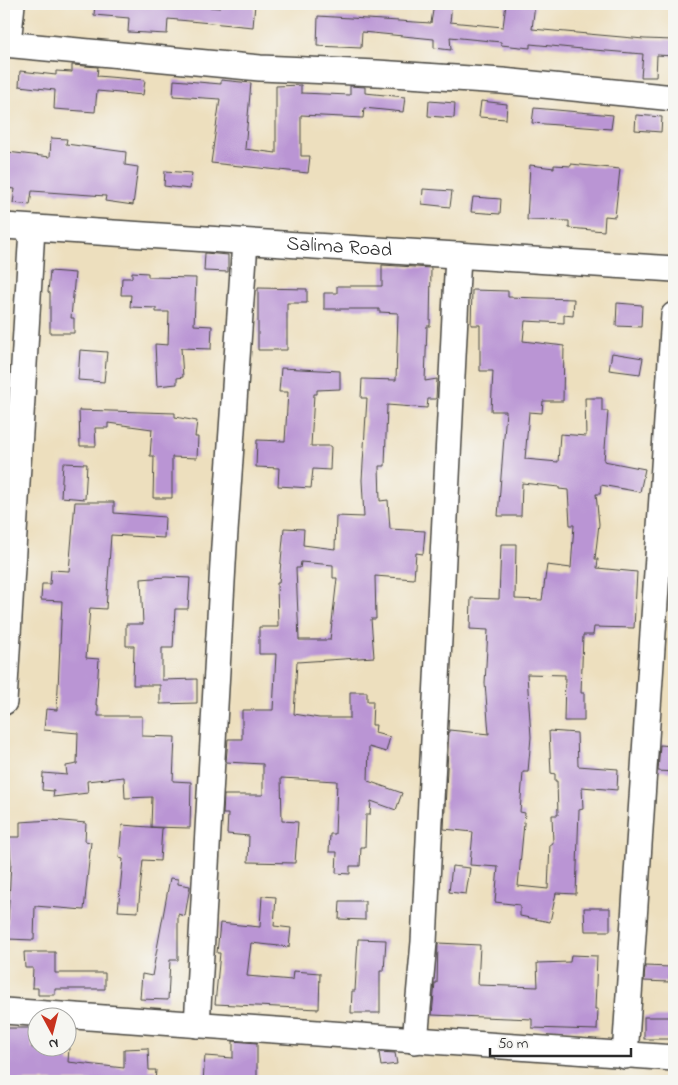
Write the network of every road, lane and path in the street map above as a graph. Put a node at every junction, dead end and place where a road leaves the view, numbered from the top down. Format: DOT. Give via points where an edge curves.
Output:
graph roads {
  1 [pos="12,4"];
  2 [pos="6,44"];
  3 [pos="674,98"];
  4 [pos="4,226"];
  5 [pos="32,228"];
  6 [pos="245,242"];
  7 [pos="458,255"];
  8 [pos="674,269"];
  9 [pos="674,315"];
  10 [pos="4,702"];
  11 [pos="4,1011"];
  12 [pos="197,1025"];
  13 [pos="415,1041"];
  14 [pos="625,1056"];
  15 [pos="674,1058"];
  1 -- 2 [label="street"];
  2 -- 3 [label="street" via="260,68 483,80"];
  4 -- 5 [label="street, Salima Road"];
  5 -- 6 [label="street, Salima Road"];
  5 -- 10 [label="street"];
  6 -- 7 [label="street, Salima Road"];
  6 -- 12 [label="street"];
  7 -- 8 [label="street, Salima Road"];
  7 -- 13 [label="street" via="426,912"];
  9 -- 14 [label="street"];
  11 -- 12 [label="street"];
  12 -- 13 [label="street"];
  13 -- 14 [label="street"];
  14 -- 15 [label="street"];
}
